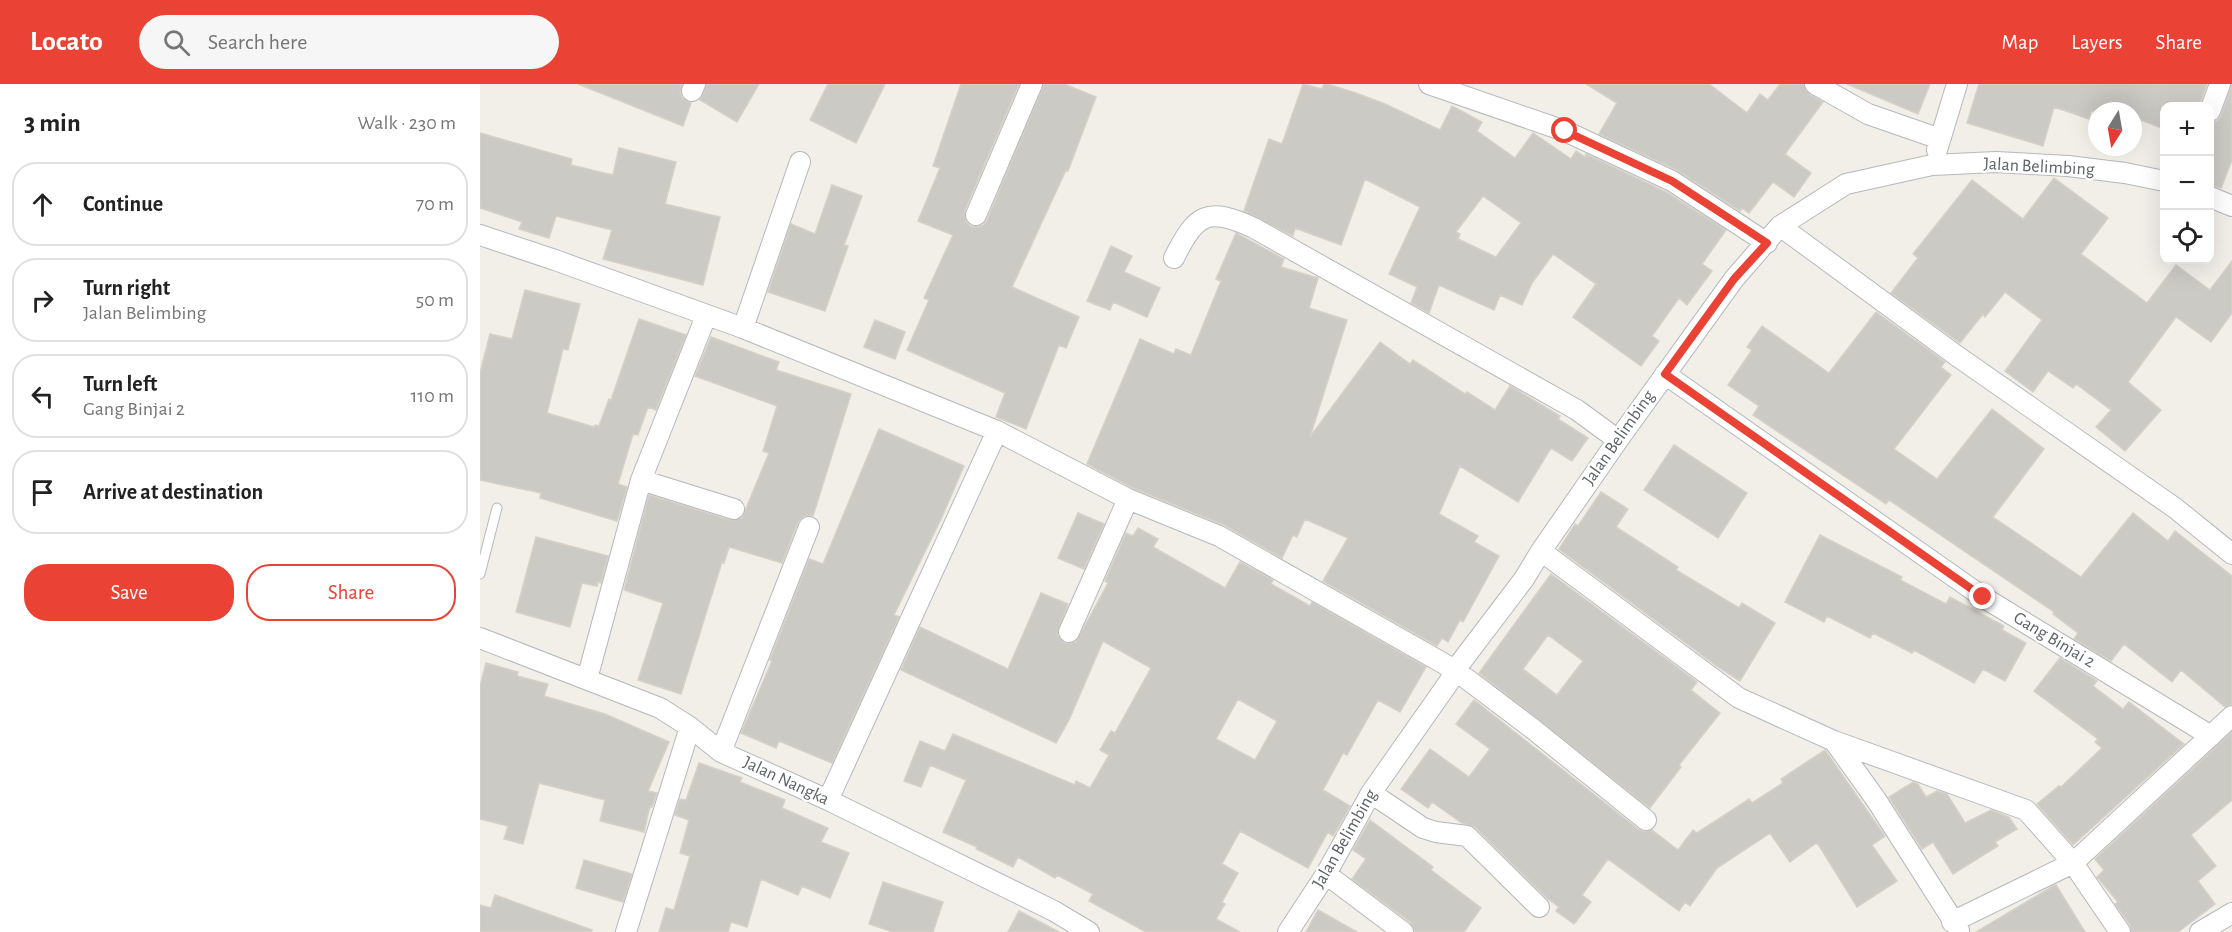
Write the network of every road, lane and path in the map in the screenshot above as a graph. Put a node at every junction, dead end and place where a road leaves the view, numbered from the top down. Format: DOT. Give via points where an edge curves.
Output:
graph roads {
  1 [pos="1032,84"];
  2 [pos="1429,84"];
  3 [pos="1815,84"];
  4 [pos="1957,84"];
  5 [pos="2220,84"];
  6 [pos="2213,102"];
  7 [pos="1940,139"];
  8 [pos="800,162"];
  9 [pos="1932,165"];
  10 [pos="2160,181"];
  11 [pos="2214,199"];
  12 [pos="2232,206"];
  13 [pos="976,215"];
  14 [pos="1780,226"];
  15 [pos="480,235"];
  16 [pos="1767,243"];
  17 [pos="1174,258"];
  18 [pos="706,316"];
  19 [pos="743,328"];
  20 [pos="1665,374"];
  21 [pos="997,431"];
  22 [pos="1618,440"];
  23 [pos="641,480"];
  24 [pos="1128,499"];
  25 [pos="497,508"];
  26 [pos="734,509"];
  27 [pos="809,527"];
  28 [pos="1541,551"];
  29 [pos="2232,554"];
  30 [pos="480,574"];
  31 [pos="1069,632"];
  32 [pos="480,638"];
  33 [pos="1455,670"];
  34 [pos="587,679"];
  35 [pos="2232,716"];
  36 [pos="690,727"];
  37 [pos="2211,736"];
  38 [pos="1834,741"];
  39 [pos="721,752"];
  40 [pos="1371,793"];
  41 [pos="828,800"];
  42 [pos="1646,820"];
  43 [pos="2073,863"];
  44 [pos="1326,874"];
  45 [pos="1539,907"];
  46 [pos="2232,913"];
  47 [pos="1956,927"];
  48 [pos="626,932"];
  49 [pos="1089,932"];
  50 [pos="1288,932"];
  51 [pos="1403,932"];
  52 [pos="2121,932"];
  53 [pos="2200,932"];
  1 -- 13 [label="street"];
  2 -- 16 [label="street" via="1565,131 1672,181"];
  3 -- 7 [label="street" via="1868,114"];
  4 -- 7 [label="street"];
  5 -- 6 [label="street"];
  7 -- 9 [label="street"];
  8 -- 19 [label="street"];
  9 -- 10 [label="street, Jalan Belimbing" via="1996,162 2068,166"];
  9 -- 14 [label="street, Jalan Belimbing" via="1846,184"];
  11 -- 12 [label="street"];
  14 -- 16 [label="street, Jalan Belimbing"];
  14 -- 29 [label="street" via="2175,508"];
  15 -- 18 [label="street"];
  16 -- 20 [label="street, Jalan Belimbing" via="1734,279"];
  17 -- 22 [label="street" via="1199,220 1229,216 1577,410"];
  18 -- 19 [label="street"];
  18 -- 23 [label="street"];
  19 -- 21 [label="street"];
  20 -- 22 [label="street, Jalan Belimbing"];
  20 -- 37 [label="street, Gang Binjai 2" via="1983,597"];
  21 -- 24 [label="street"];
  21 -- 41 [label="street"];
  22 -- 28 [label="street, Jalan Belimbing"];
  23 -- 26 [label="street"];
  23 -- 34 [label="street"];
  24 -- 31 [label="street"];
  24 -- 33 [label="street" via="1219,537"];
  25 -- 30 [label="lane"];
  27 -- 39 [label="street"];
  28 -- 33 [label="street, Jalan Belimbing"];
  28 -- 38 [label="street" via="1729,692"];
  32 -- 34 [label="street, Jalan Nangka"];
  33 -- 40 [label="street, Jalan Belimbing"];
  33 -- 42 [label="street"];
  34 -- 36 [label="street, Jalan Nangka" via="660,708"];
  35 -- 37 [label="street"];
  36 -- 39 [label="street, Jalan Nangka"];
  36 -- 48 [label="street"];
  37 -- 43 [label="street"];
  38 -- 43 [label="street" via="2020,806"];
  38 -- 47 [label="street" via="1877,801"];
  39 -- 41 [label="street, Jalan Nangka"];
  40 -- 44 [label="street, Jalan Belimbing"];
  40 -- 45 [label="street" via="1423,828 1467,837"];
  41 -- 49 [label="street, Jalan Nangka" via="1054,910"];
  43 -- 47 [label="street"];
  43 -- 52 [label="street"];
  44 -- 50 [label="street, Jalan Belimbing"];
  44 -- 51 [label="street"];
  46 -- 53 [label="street"];
}
